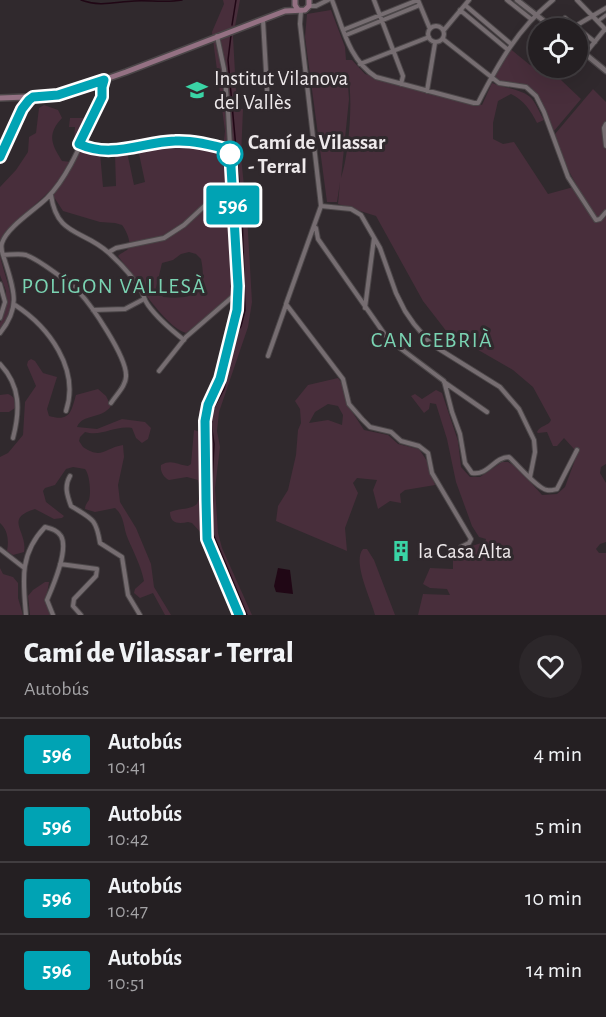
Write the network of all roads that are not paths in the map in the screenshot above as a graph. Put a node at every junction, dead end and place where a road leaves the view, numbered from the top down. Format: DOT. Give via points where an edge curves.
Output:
graph roads {
  1 [pos="330,0"];
  2 [pos="374,0"];
  3 [pos="418,0"];
  4 [pos="469,0"];
  5 [pos="507,0"];
  6 [pos="517,0"];
  7 [pos="553,0"];
  8 [pos="577,0"];
  9 [pos="295,1"];
  10 [pos="309,2"];
  11 [pos="465,5"];
  12 [pos="420,6"];
  13 [pos="606,8"];
  14 [pos="299,10"];
  15 [pos="460,10"];
  16 [pos="285,11"];
  17 [pos="380,15"];
  18 [pos="606,15"];
  19 [pos="533,17"];
  20 [pos="593,17"];
  21 [pos="262,19"];
  22 [pos="588,20"];
  23 [pos="382,21"];
  24 [pos="597,21"];
  25 [pos="430,29"];
  26 [pos="344,30"];
  27 [pos="444,30"];
  28 [pos="605,30"];
  29 [pos="346,35"];
  30 [pos="217,36"];
  31 [pos="429,37"];
  32 [pos="588,37"];
  33 [pos="443,39"];
  34 [pos="435,42"];
  35 [pos="595,42"];
  36 [pos="511,44"];
  37 [pos="507,49"];
  38 [pos="588,50"];
  39 [pos="393,51"];
  40 [pos="588,56"];
  41 [pos="360,64"];
  42 [pos="606,71"];
  43 [pos="491,78"];
  44 [pos="104,80"];
  45 [pos="94,84"];
  46 [pos="401,84"];
  47 [pos="427,91"];
  48 [pos="102,93"];
  49 [pos="0,98"];
  50 [pos="23,103"];
  51 [pos="268,106"];
  52 [pos="606,124"];
  53 [pos="79,144"];
  54 [pos="606,146"];
  55 [pos="230,150"];
  56 [pos="0,157"];
  57 [pos="232,188"];
  58 [pos="50,194"];
  59 [pos="321,206"];
  60 [pos="606,212"];
  61 [pos="316,224"];
  62 [pos="374,237"];
  63 [pos="109,252"];
  64 [pos="3,255"];
  65 [pos="0,284"];
  66 [pos="238,292"];
  67 [pos="144,299"];
  68 [pos="286,304"];
  69 [pos="15,305"];
  70 [pos="365,308"];
  71 [pos="93,310"];
  72 [pos="0,318"];
  73 [pos="0,333"];
  74 [pos="184,340"];
  75 [pos="268,356"];
  76 [pos="0,364"];
  77 [pos="159,371"];
  78 [pos="444,381"];
  79 [pos="111,403"];
  80 [pos="66,411"];
  81 [pos="487,412"];
  82 [pos="14,438"];
  83 [pos="577,450"];
  84 [pos="70,476"];
  85 [pos="530,477"];
  86 [pos="461,548"];
  87 [pos="0,549"];
  88 [pos="60,564"];
  89 [pos="23,567"];
  90 [pos="26,615"];
  91 [pos="54,615"];
  92 [pos="81,615"];
  93 [pos="140,615"];
  94 [pos="240,615"];
  1 -- 10 [label="street" via="316,6"];
  1 -- 26 [label="street"];
  2 -- 17 [label="street"];
  3 -- 12 [label="street"];
  3 -- 17 [label="street"];
  4 -- 11 [label="street"];
  5 -- 19 [label="street"];
  6 -- 19 [label="street"];
  7 -- 19 [label="street"];
  8 -- 20 [label="street"];
  9 -- 14 [label="main road"];
  9 -- 16 [label="main road"];
  10 -- 14 [label="main road"];
  11 -- 15 [label="street"];
  11 -- 36 [label="street"];
  12 -- 23 [label="street"];
  12 -- 25 [label="street"];
  13 -- 20 [label="street"];
  14 -- 16 [label="main road"];
  14 -- 59 [label="street"];
  15 -- 27 [label="street"];
  15 -- 37 [label="street"];
  16 -- 21 [label="main road"];
  17 -- 23 [label="street"];
  17 -- 26 [label="street"];
  18 -- 24 [label="street"];
  19 -- 36 [label="street"];
  20 -- 22 [label="street"];
  20 -- 24 [label="street"];
  21 -- 30 [label="main road"];
  21 -- 51 [label="street"];
  23 -- 29 [label="street"];
  23 -- 39 [label="street"];
  24 -- 28 [label="street"];
  25 -- 27 [label="street" via="436,26"];
  25 -- 31 [label="street"];
  26 -- 29 [label="street"];
  27 -- 33 [label="street"];
  28 -- 35 [label="street"];
  29 -- 41 [label="street"];
  30 -- 44 [label="main road"];
  30 -- 55 [label="street" via="224,69"];
  31 -- 34 [label="street"];
  31 -- 39 [label="street"];
  32 -- 35 [label="street"];
  33 -- 34 [label="street"];
  33 -- 43 [label="street"];
  34 -- 47 [label="street"];
  35 -- 38 [label="street"];
  36 -- 37 [label="street"];
  37 -- 43 [label="street"];
  39 -- 41 [label="street"];
  39 -- 46 [label="street" via="403,76"];
  40 -- 42 [label="street"];
  41 -- 46 [label="street" via="376,77"];
  43 -- 47 [label="street" via="474,104"];
  43 -- 60 [label="street" via="526,87 536,96 568,177 596,220"];
  44 -- 45 [label="main road"];
  44 -- 48 [label="street"];
  45 -- 48 [label="street"];
  45 -- 50 [label="main road" via="58,95 33,97"];
  46 -- 47 [label="street"];
  48 -- 53 [label="street"];
  49 -- 50 [label="main road"];
  50 -- 56 [label="street"];
  52 -- 54 [label="street"];
  53 -- 55 [label="street" via="113,152 177,140"];
  53 -- 58 [label="street" via="64,178"];
  55 -- 57 [label="street"];
  57 -- 63 [label="street" via="164,238"];
  57 -- 66 [label="street"];
  58 -- 63 [label="street" via="53,211 61,224"];
  58 -- 64 [label="street" via="9,232 2,242"];
  59 -- 61 [label="street"];
  59 -- 62 [label="street" via="351,209 361,215"];
  61 -- 68 [label="street"];
  61 -- 70 [label="street" via="318,239"];
  62 -- 70 [label="street"];
  62 -- 85 [label="street" via="396,293 414,324 431,344 500,387 519,409 534,440"];
  63 -- 67 [label="street" via="129,273"];
  64 -- 69 [label="street"];
  64 -- 71 [label="street" via="26,255 80,292"];
  65 -- 72 [label="street" via="5,302"];
  66 -- 74 [label="street"];
  66 -- 94 [label="street" via="220,379 205,421 207,539"];
  67 -- 71 [label="street" via="126,309"];
  67 -- 74 [label="street" via="158,318"];
  68 -- 75 [label="street"];
  68 -- 86 [label="street" via="343,379 349,404 362,419 370,427 391,432 428,453 432,473 471,540"];
  69 -- 73 [label="street"];
  69 -- 80 [label="street" via="56,345 70,384"];
  70 -- 78 [label="street" via="388,339"];
  71 -- 79 [label="street" via="111,337 127,376"];
  74 -- 77 [label="street"];
  76 -- 82 [label="street" via="18,401"];
  78 -- 81 [label="street"];
  78 -- 85 [label="street" via="468,469 479,474 509,457"];
  83 -- 85 [label="street" via="556,489 544,490"];
  84 -- 93 [label="street" via="66,492 71,506 97,525 100,543 122,557 128,595"];
  87 -- 89 [label="street"];
  88 -- 89 [label="street" via="62,538 56,530 45,527"];
  88 -- 91 [label="street" via="47,600"];
  88 -- 92 [label="street" via="97,568 96,576 74,599 73,606"];
  89 -- 90 [label="street"];
}
